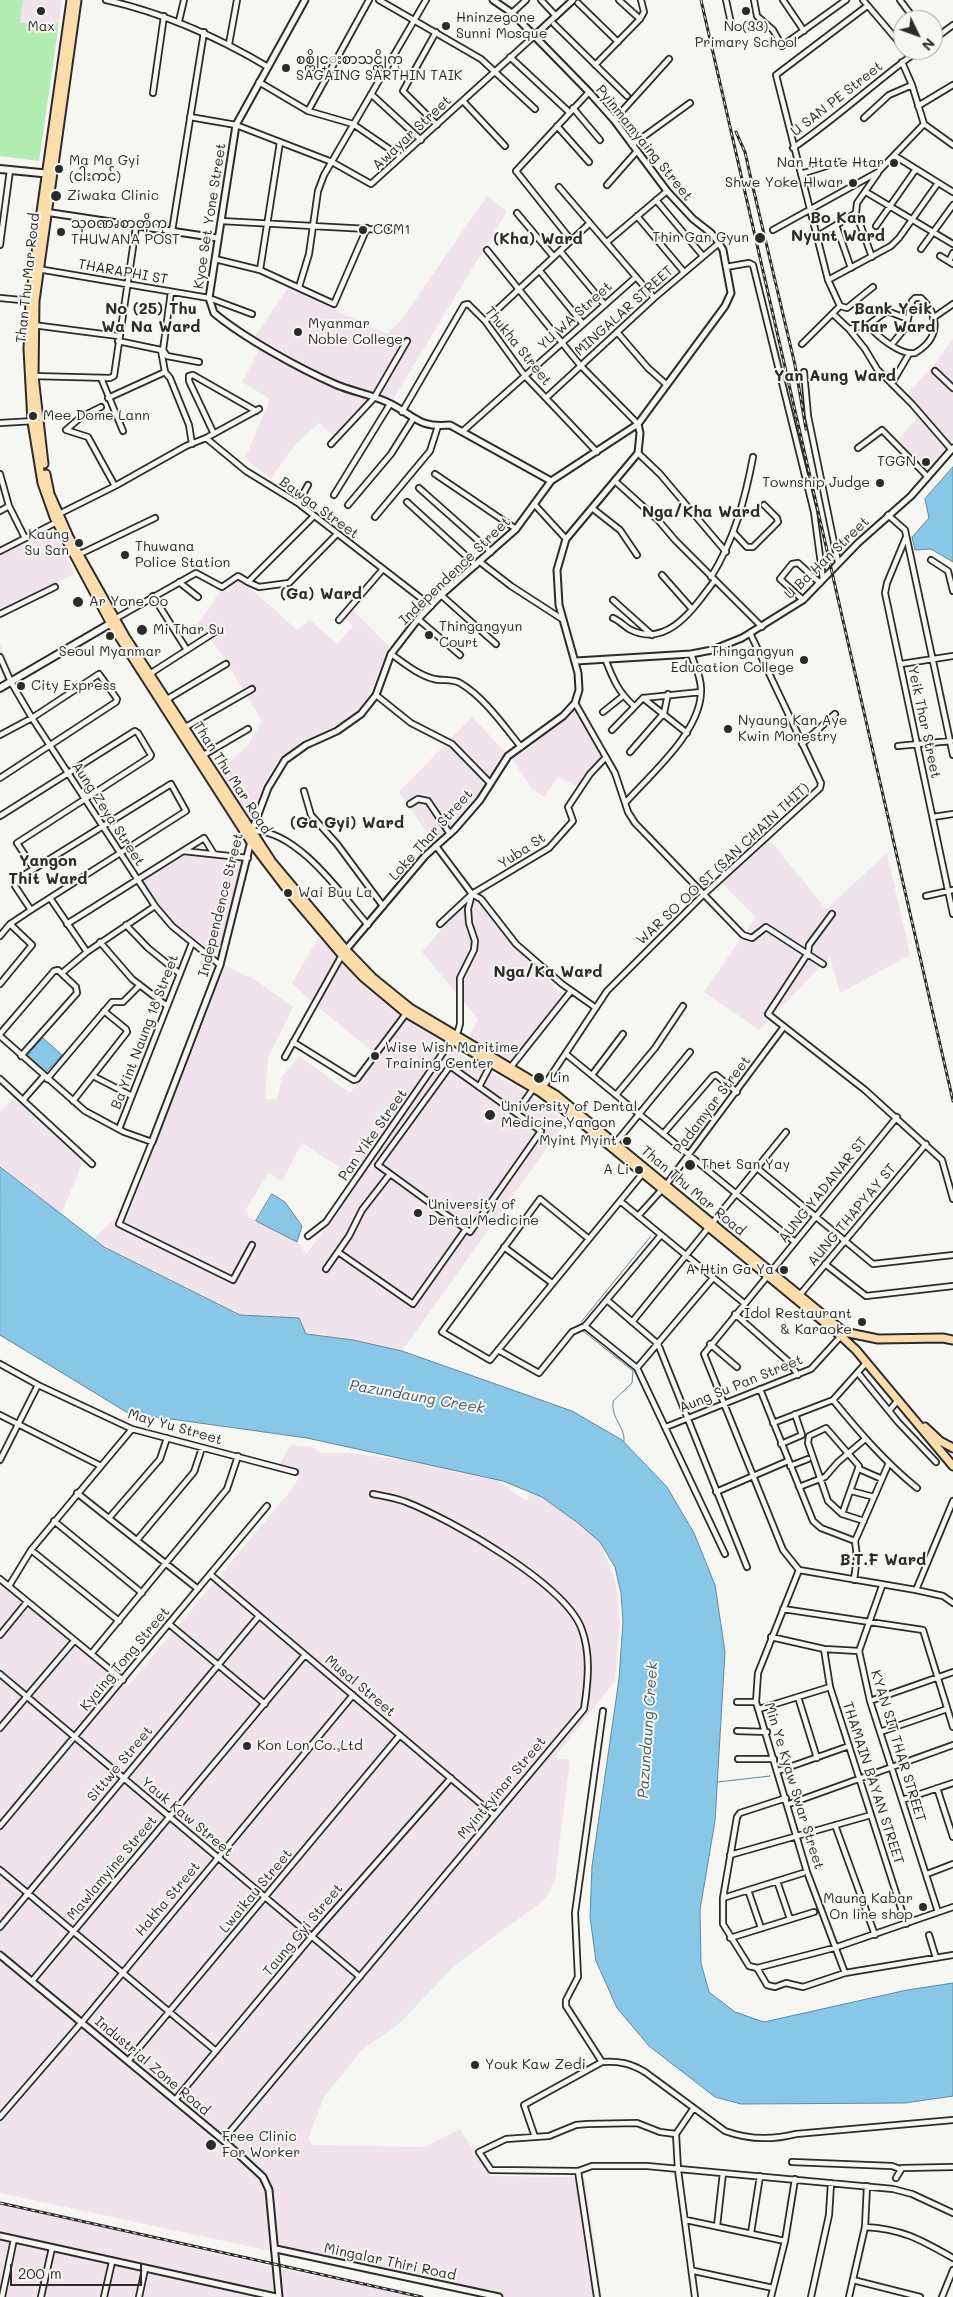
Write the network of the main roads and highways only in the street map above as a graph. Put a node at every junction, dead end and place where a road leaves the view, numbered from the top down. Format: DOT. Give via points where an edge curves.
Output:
graph roads {
  1 [pos="72,0"];
  2 [pos="77,0"];
  3 [pos="0,169"];
  4 [pos="49,174"];
  5 [pos="112,621"];
  6 [pos="0,688"];
  7 [pos="200,757"];
  8 [pos="344,952"];
  9 [pos="453,1038"];
  10 [pos="508,1071"];
  11 [pos="614,1145"];
  12 [pos="664,1187"];
  13 [pos="843,1334"];
  14 [pos="953,1340"];
  15 [pos="899,1401"];
  16 [pos="953,1448"];
  17 [pos="953,1466"];
  1 -- 4 [label="main road, Than Thu Mar Road"];
  2 -- 4 [label="main road, Than Thu Mar Road"];
  3 -- 4 [label="main road"];
  4 -- 5 [label="main road, Than Thu Mar Road" via="31,325 35,421 58,518"];
  5 -- 6 [label="main road"];
  5 -- 7 [label="main road, Than Thu Mar Road"];
  7 -- 8 [label="main road, Than Thu Mar Road" via="272,862"];
  7 -- 8 [label="main road, Than Thu Mar Road" via="251,842 292,896"];
  8 -- 9 [label="main road, Than Thu Mar Road" via="363,977"];
  9 -- 10 [label="main road, Than Thu Mar Road"];
  9 -- 10 [label="main road, Than Thu Mar Road" via="491,1064"];
  10 -- 11 [label="main road, Than Thu Mar Road" via="539,1089"];
  11 -- 12 [label="main road, Than Thu Mar Road"];
  11 -- 12 [label="main road, Than Thu Mar Road" via="643,1173"];
  12 -- 13 [label="main road, Than Thu Mar Road"];
  13 -- 14 [label="main road, Than Thu Mar Road" via="878,1339"];
  13 -- 15 [label="main road, Than Thu Mar Road"];
  15 -- 16 [label="main road" via="940,1441"];
  15 -- 17 [label="main road"];
}
